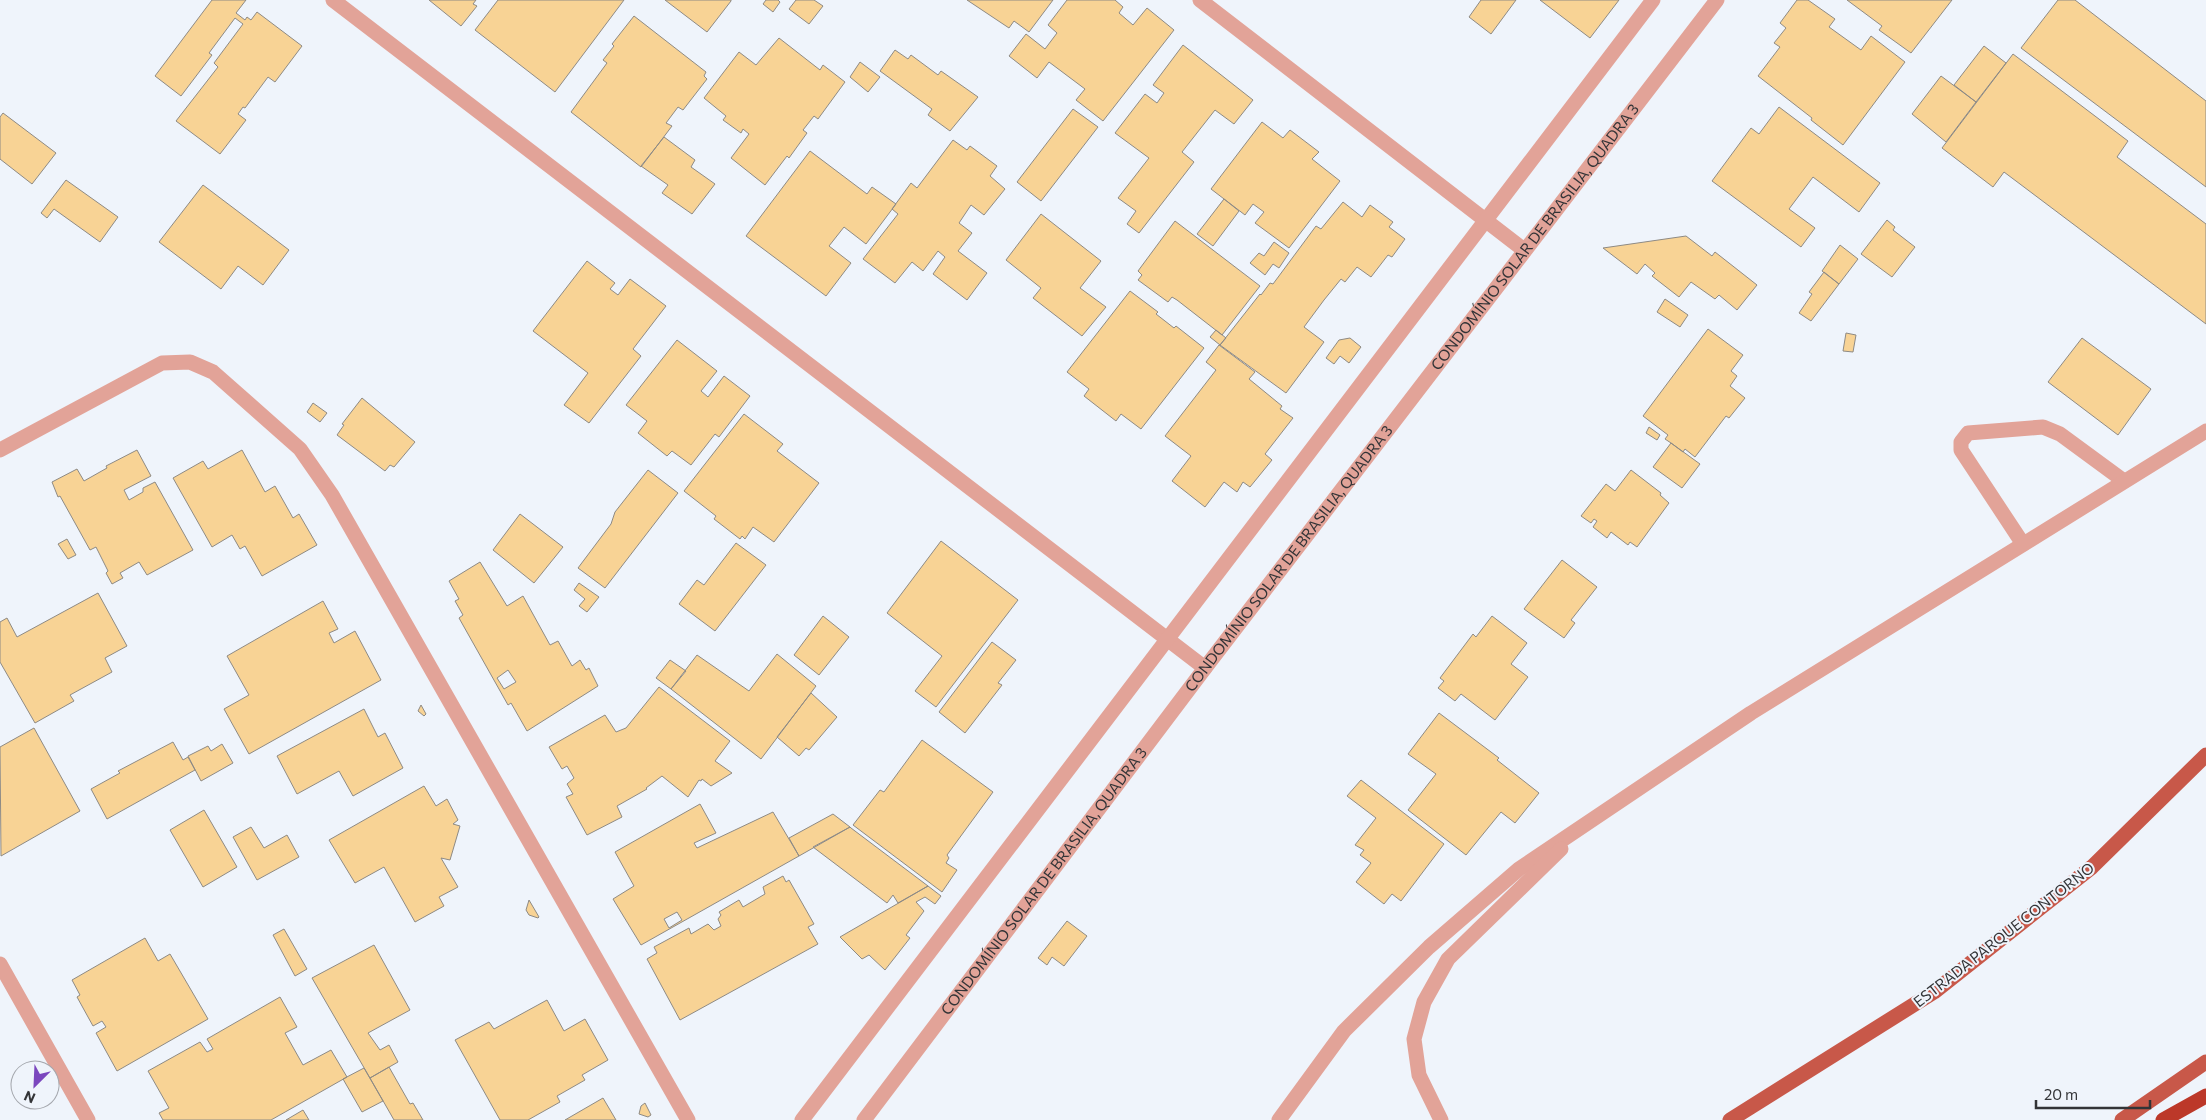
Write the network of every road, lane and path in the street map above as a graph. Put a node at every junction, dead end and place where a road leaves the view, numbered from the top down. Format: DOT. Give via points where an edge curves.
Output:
graph roads {
  1 [pos="333,0"];
  2 [pos="1200,0"];
  3 [pos="1652,0"];
  4 [pos="1717,0"];
  5 [pos="1486,220"];
  6 [pos="1524,250"];
  7 [pos="2206,431"];
  8 [pos="0,450"];
  9 [pos="2124,481"];
  10 [pos="2023,544"];
  11 [pos="1167,638"];
  12 [pos="1205,668"];
  13 [pos="2206,754"];
  14 [pos="1591,820"];
  15 [pos="0,964"];
  16 [pos="2206,1062"];
  17 [pos="2206,1096"];
  18 [pos="88,1120"];
  19 [pos="688,1120"];
  20 [pos="802,1120"];
  21 [pos="864,1120"];
  22 [pos="1278,1120"];
  23 [pos="1442,1120"];
  24 [pos="1730,1120"];
  25 [pos="2122,1120"];
  26 [pos="2163,1120"];
  1 -- 11 [label="street"];
  2 -- 5 [label="street"];
  3 -- 5 [label="street"];
  4 -- 6 [label="street, CONDOMÍNIO SOLAR DE BRASILIA, QUADRA 3"];
  5 -- 6 [label="street"];
  5 -- 11 [label="street"];
  6 -- 12 [label="street, CONDOMÍNIO SOLAR DE BRASILIA, QUADRA 3"];
  7 -- 9 [label="street"];
  8 -- 19 [label="street" via="162,363 190,362 213,372 300,449 337,504"];
  9 -- 10 [label="street"];
  9 -- 10 [label="street" via="2060,434 2043,427 1968,433 1961,442 1961,450"];
  10 -- 14 [label="street" via="1751,713"];
  11 -- 12 [label="street"];
  11 -- 20 [label="street"];
  12 -- 21 [label="street, CONDOMÍNIO SOLAR DE BRASILIA, QUADRA 3"];
  13 -- 24 [label="main road, ESTRADA PARQUE CONTORNO" via="2092,867 1934,992"];
  14 -- 22 [label="street" via="1519,868 1429,947 1344,1031"];
  14 -- 23 [label="street" via="1448,959 1424,1002 1414,1039 1419,1075"];
  15 -- 18 [label="street"];
  16 -- 25 [label="main road"];
  17 -- 26 [label="highway"];
}
